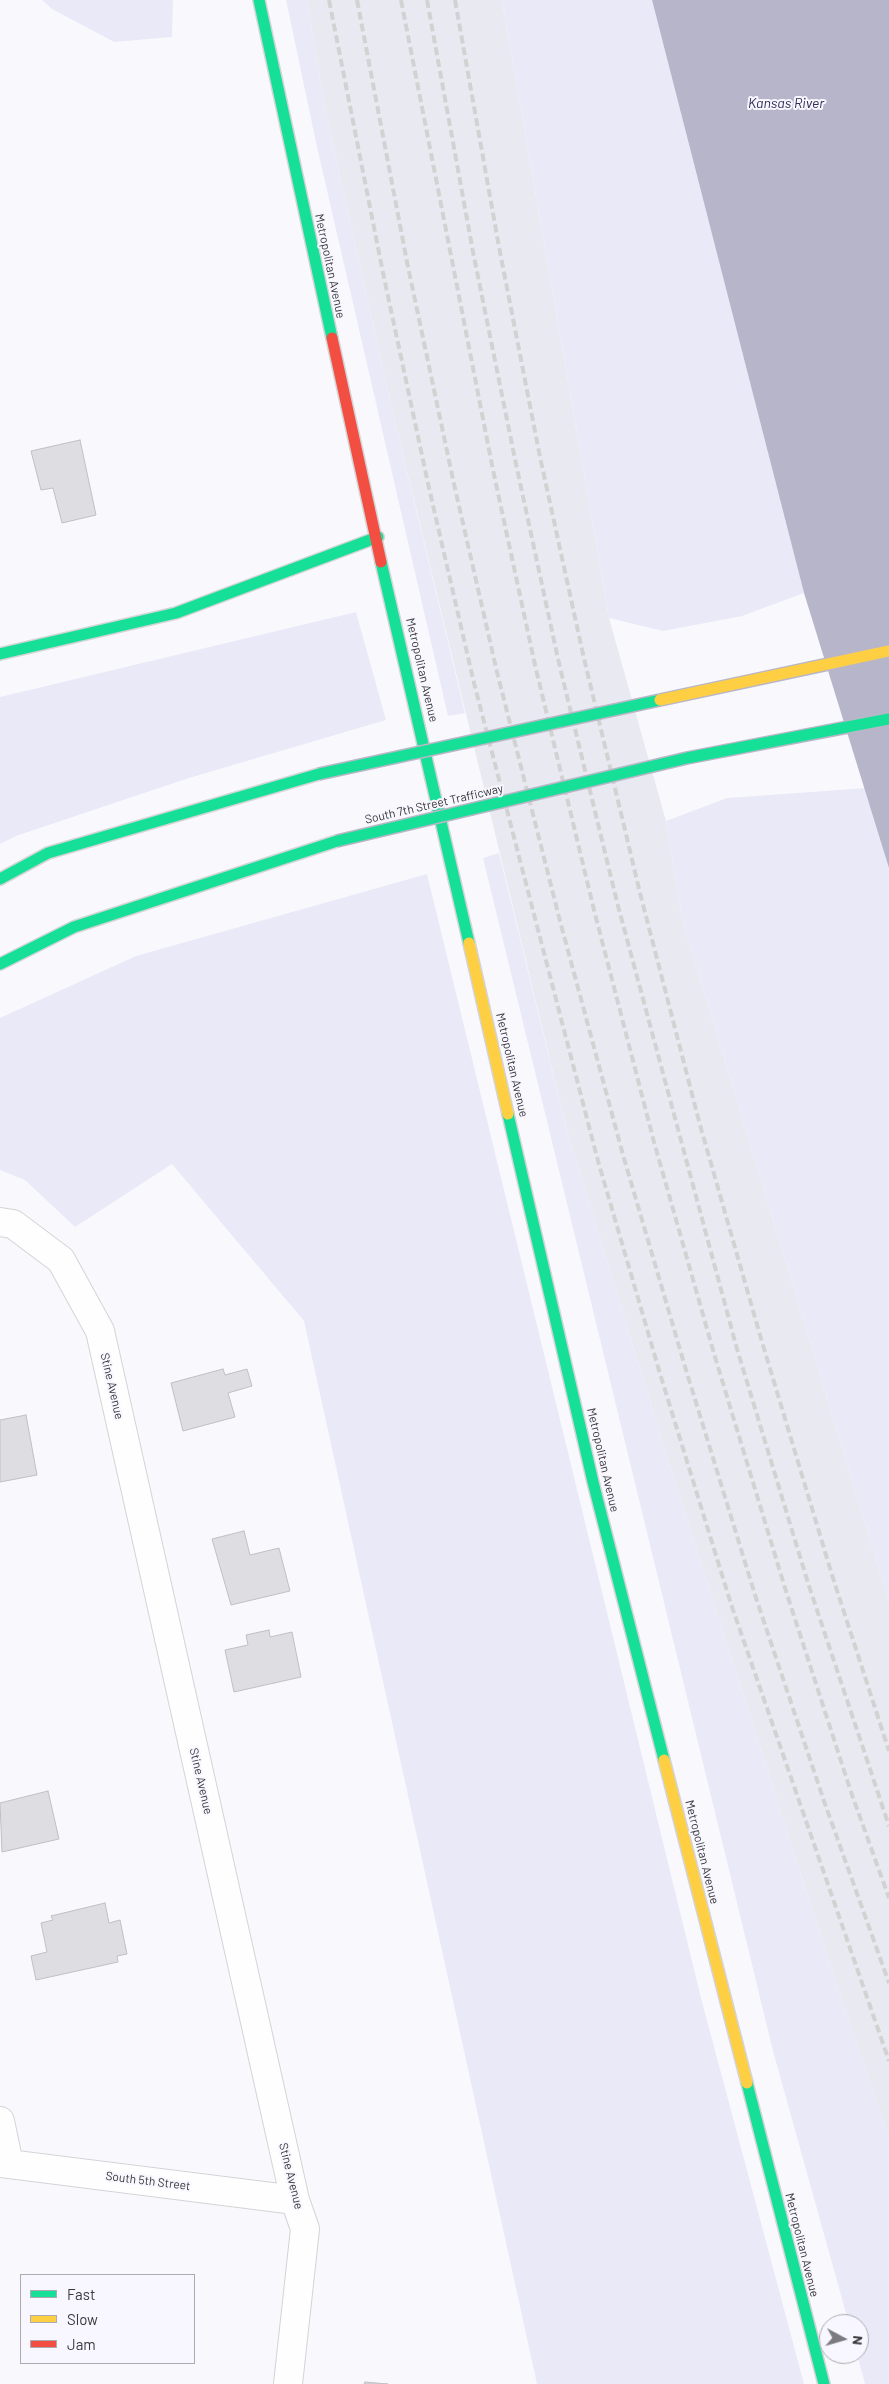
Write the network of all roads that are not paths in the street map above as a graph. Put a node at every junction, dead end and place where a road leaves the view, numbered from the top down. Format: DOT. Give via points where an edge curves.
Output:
graph roads {
  1 [pos="259,0"];
  2 [pos="378,537"];
  3 [pos="889,651"];
  4 [pos="0,654"];
  5 [pos="889,718"];
  6 [pos="0,879"];
  7 [pos="0,964"];
  8 [pos="0,1222"];
  9 [pos="0,2122"];
  10 [pos="4,2164"];
  11 [pos="295,2200"];
  12 [pos="288,2384"];
  13 [pos="824,2384"];
  1 -- 2 [label="main road, Metropolitan Avenue"];
  2 -- 4 [label="main road" via="176,613"];
  2 -- 13 [label="main road, Metropolitan Avenue" via="593,1482"];
  3 -- 6 [label="main road, bridge" via="319,774 48,853"];
  5 -- 7 [label="main road, South 7th Street Trafficway, bridge" via="688,758 337,841 74,927"];
  8 -- 11 [label="street, Stine Avenue" via="13,1224 61,1260 100,1331"];
  9 -- 10 [label="street"];
  10 -- 11 [label="street, South 5th Street"];
  11 -- 12 [label="street, Stine Avenue" via="305,2229"];
}
